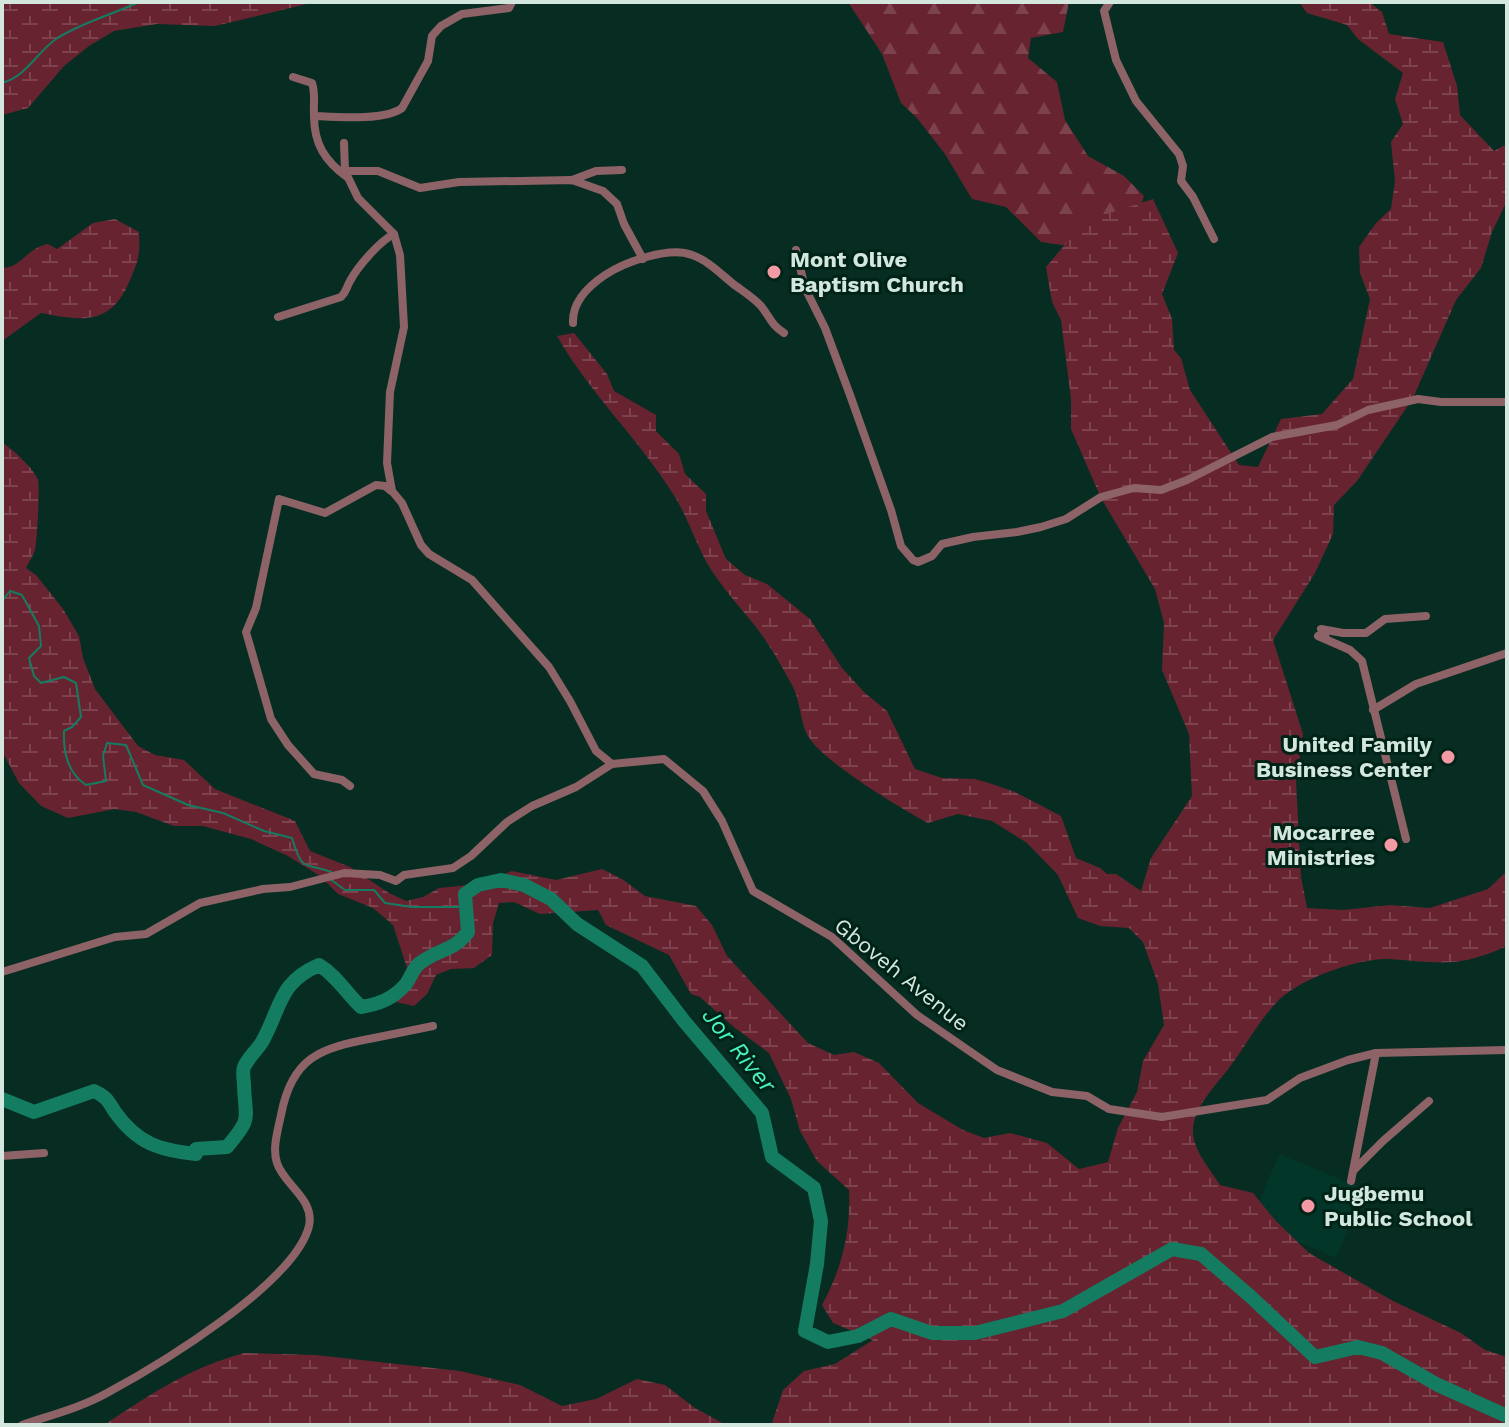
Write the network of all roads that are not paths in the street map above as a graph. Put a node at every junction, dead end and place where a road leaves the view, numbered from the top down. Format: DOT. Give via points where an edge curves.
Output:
graph roads {
  1 [pos="512,2"];
  2 [pos="1110,2"];
  3 [pos="293,77"];
  4 [pos="314,116"];
  5 [pos="344,143"];
  6 [pos="622,170"];
  7 [pos="345,171"];
  8 [pos="351,180"];
  9 [pos="572,180"];
  10 [pos="394,234"];
  11 [pos="1214,239"];
  12 [pos="796,250"];
  13 [pos="643,259"];
  14 [pos="278,317"];
  15 [pos="573,323"];
  16 [pos="784,333"];
  17 [pos="1507,402"];
  18 [pos="392,491"];
  19 [pos="1426,616"];
  20 [pos="1507,653"];
  21 [pos="1373,710"];
  22 [pos="612,764"];
  23 [pos="350,786"];
  24 [pos="1406,839"];
  25 [pos="2,972"];
  26 [pos="433,1026"];
  27 [pos="1507,1050"];
  28 [pos="1376,1053"];
  29 [pos="1429,1101"];
  30 [pos="44,1153"];
  31 [pos="2,1156"];
  32 [pos="22,1425"];
  1 -- 4 [label="street" via="509,8 454,17 441,26 432,36 428,61 395,113"];
  2 -- 11 [label="street" via="1104,11 1116,60 1136,101 1179,154 1181,181"];
  3 -- 4 [label="street" via="312,83"];
  4 -- 8 [label="street" via="319,149"];
  5 -- 7 [label="street"];
  6 -- 9 [label="street" via="596,171"];
  7 -- 8 [label="street"];
  7 -- 9 [label="street" via="378,171 420,188"];
  8 -- 10 [label="street" via="358,198"];
  9 -- 13 [label="street" via="603,191 617,204"];
  10 -- 14 [label="street" via="341,297"];
  10 -- 18 [label="street" via="404,327 390,392 387,463"];
  12 -- 17 [label="street" via="805,288 835,355 898,537 918,562 942,544 1066,519 1101,497 1134,488 1161,490 1272,437 1337,425 1368,410 1418,399"];
  13 -- 15 [label="street" via="591,287 572,309"];
  13 -- 16 [label="street" via="671,252 691,254 761,306 772,326"];
  18 -- 22 [label="street" via="429,554 472,580 549,667 596,751"];
  18 -- 23 [label="street" via="376,485 325,513 279,499 246,632 271,719 288,745 314,774"];
  19 -- 21 [label="street" via="1385,619 1366,633 1321,629 1322,637 1362,661"];
  20 -- 21 [label="street" via="1416,684"];
  21 -- 24 [label="street"];
  22 -- 25 [label="street, Gboveh Avenue" via="507,822 453,868 404,875 396,881 344,873 200,903 146,934 115,937"];
  22 -- 28 [label="street, Gboveh Avenue" via="664,759 703,791 753,891 832,937 917,1015 997,1070 1052,1092 1162,1117 1267,1100 1300,1078"];
  26 -- 32 [label="street" via="323,1050 291,1080 275,1151 277,1165 310,1216 299,1245 266,1287 184,1347 106,1393"];
  27 -- 28 [label="street, Gboveh Avenue"];
  28 -- 29 [label="street" via="1352,1176"];
  30 -- 31 [label="street"];
}
